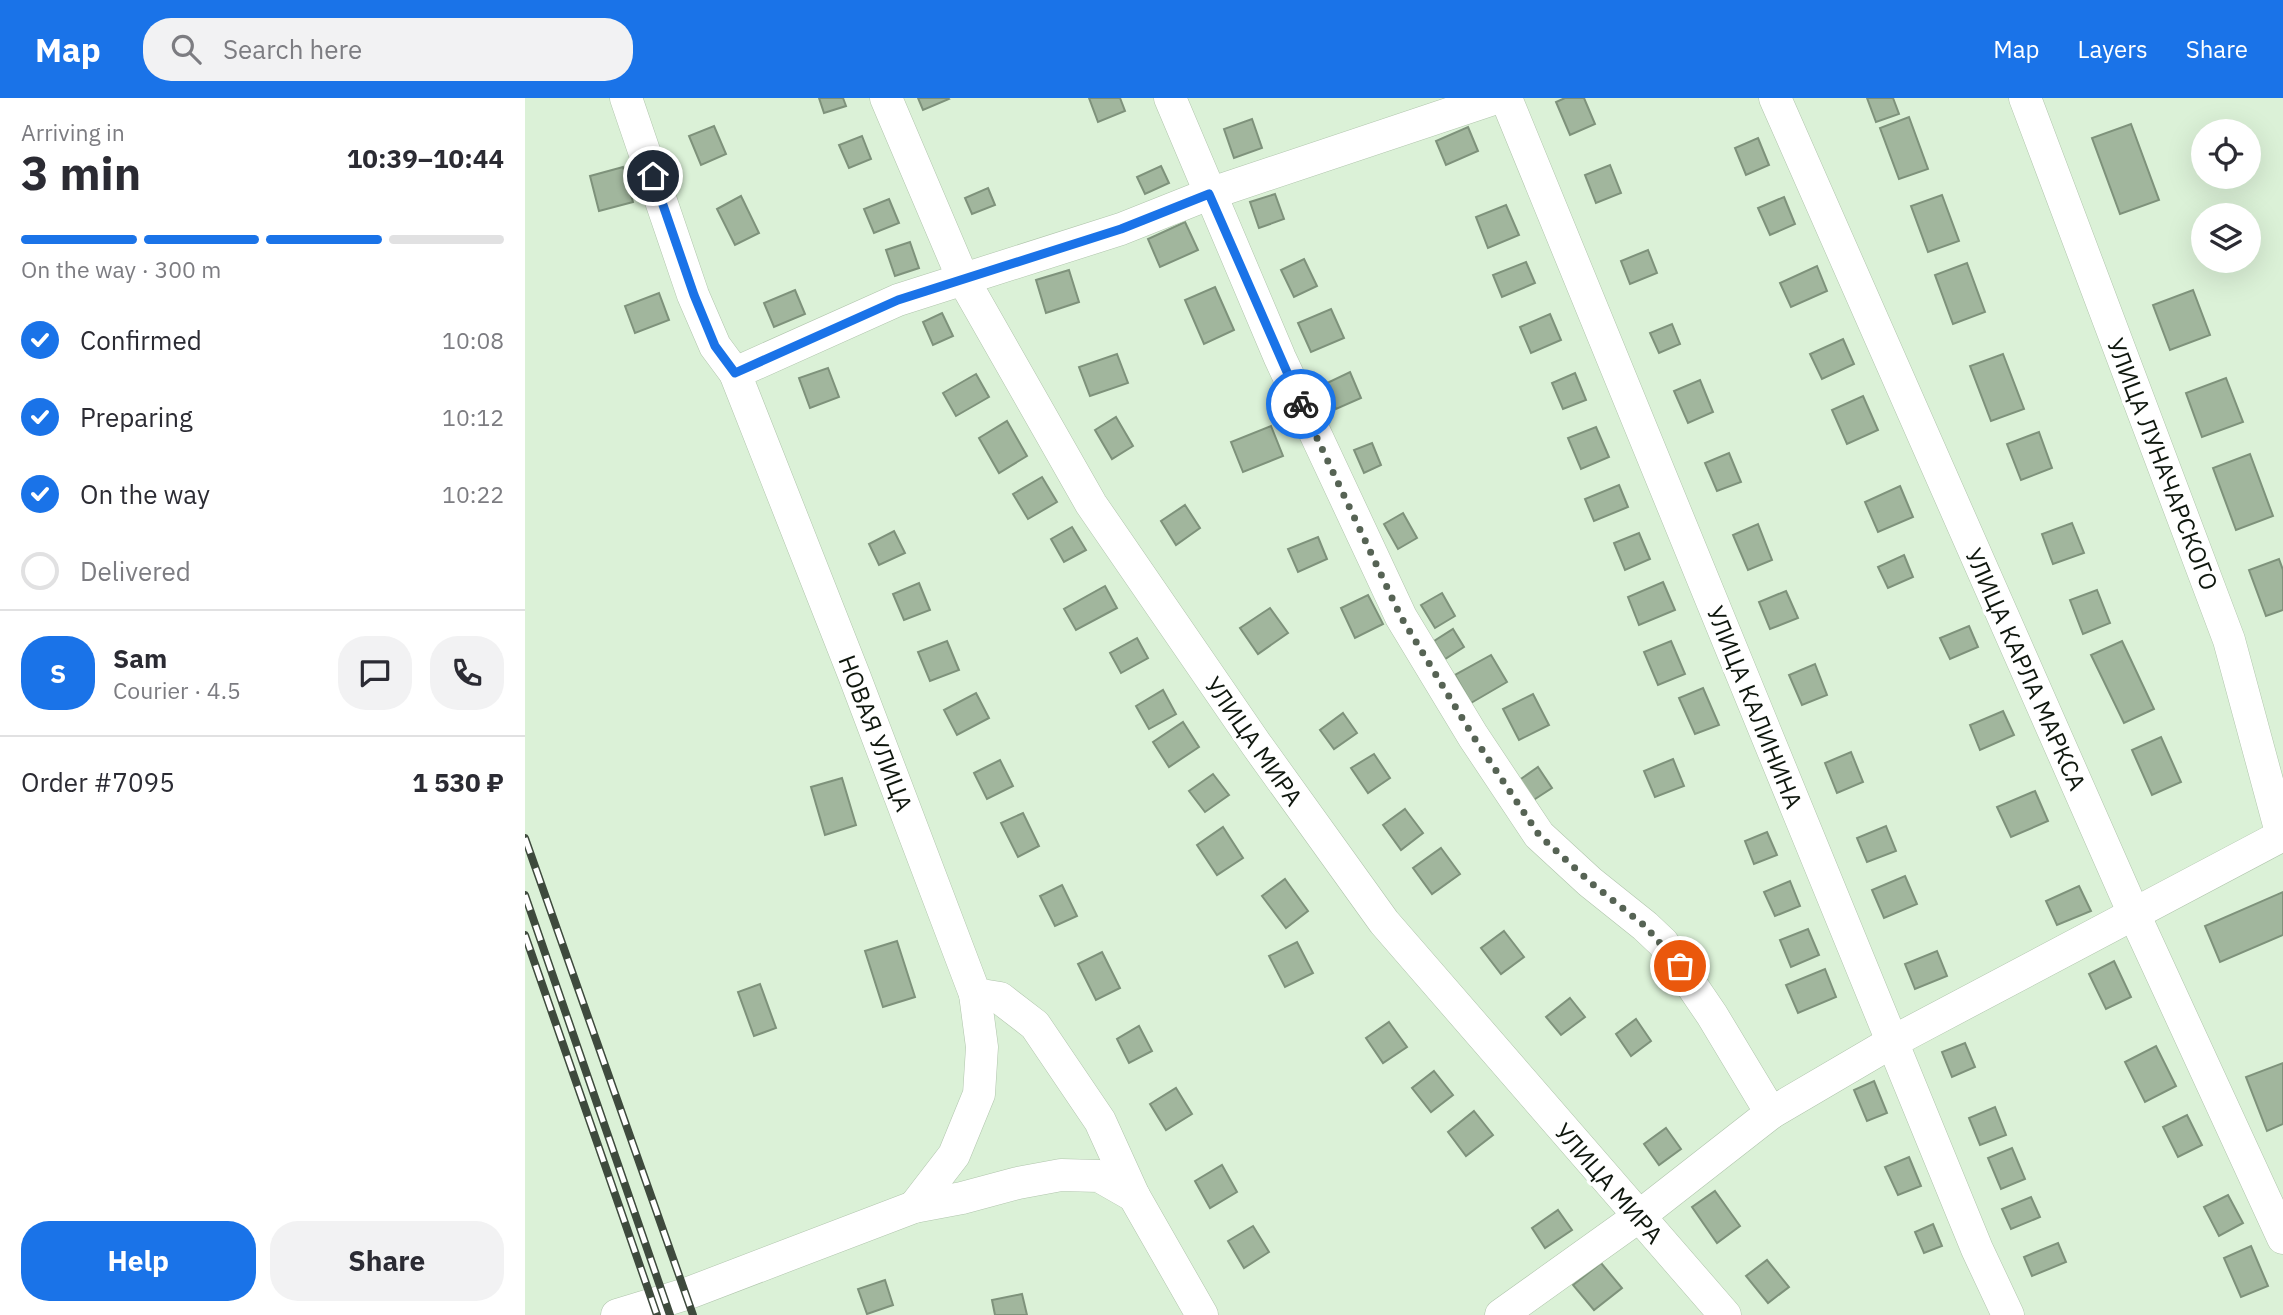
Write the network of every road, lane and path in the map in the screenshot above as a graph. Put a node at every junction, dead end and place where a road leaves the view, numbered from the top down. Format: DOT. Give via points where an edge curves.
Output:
graph roads {
  1 [pos="626,98"];
  2 [pos="886,98"];
  3 [pos="1170,98"];
  4 [pos="1496,98"];
  5 [pos="1506,98"];
  6 [pos="1775,98"];
  7 [pos="2025,98"];
  8 [pos="1209,194"];
  9 [pos="963,279"];
  10 [pos="735,373"];
  11 [pos="2283,836"];
  12 [pos="2134,914"];
  13 [pos="975,994"];
  14 [pos="1892,1042"];
  15 [pos="1771,1113"];
  16 [pos="1134,1196"];
  17 [pos="914,1208"];
  18 [pos="1638,1217"];
  19 [pos="2283,1238"];
  20 [pos="617,1315"];
  21 [pos="1202,1315"];
  22 [pos="1501,1315"];
  23 [pos="1725,1315"];
  24 [pos="2008,1315"];
  1 -- 10 [label="street, НОВАЯ УЛИЦА" via="694,295 715,346"];
  2 -- 9 [label="street, УЛИЦА МИРА"];
  3 -- 8 [label="street"];
  4 -- 8 [label="street"];
  5 -- 14 [label="street, УЛИЦА КАЛИНИНА"];
  6 -- 12 [label="street, УЛИЦА КАРЛА МАРКСА"];
  7 -- 11 [label="street, УЛИЦА ЛУНАЧАРСКОГО" via="2229,639"];
  8 -- 9 [label="street" via="1121,229"];
  8 -- 15 [label="street" via="1401,617 1473,736 1539,835 1663,943"];
  9 -- 10 [label="street" via="898,300"];
  9 -- 18 [label="street, УЛИЦА МИРА" via="1091,504 1255,744 1384,922"];
  10 -- 13 [label="street, НОВАЯ УЛИЦА"];
  11 -- 12 [label="street"];
  12 -- 14 [label="street"];
  12 -- 19 [label="street, УЛИЦА КАРЛА МАРКСА"];
  13 -- 16 [label="street" via="1000,998 1035,1025 1100,1121"];
  13 -- 17 [label="street, НОВАЯ УЛИЦА" via="982,1047 979,1094 954,1155"];
  14 -- 15 [label="street"];
  14 -- 24 [label="street, УЛИЦА КАЛИНИНА"];
  15 -- 18 [label="street"];
  16 -- 17 [label="street" via="1099,1176 1061,1175"];
  16 -- 21 [label="street"];
  17 -- 20 [label="street" via="686,1294"];
  18 -- 22 [label="street"];
  18 -- 23 [label="street, УЛИЦА МИРА"];
}
